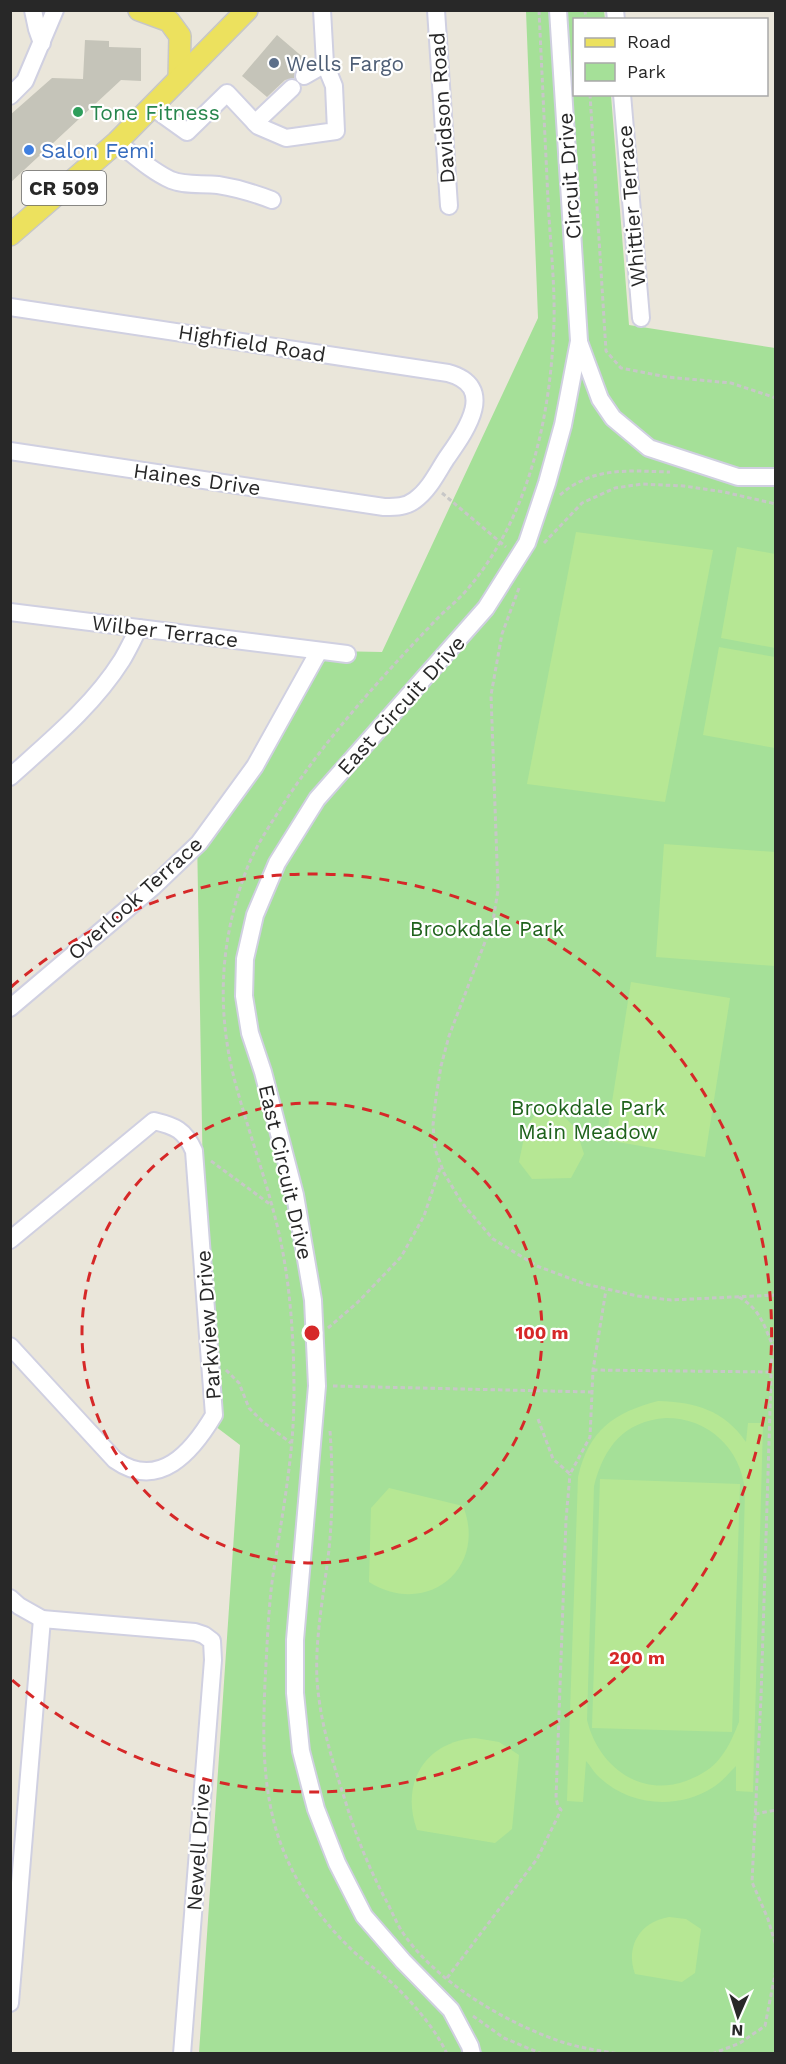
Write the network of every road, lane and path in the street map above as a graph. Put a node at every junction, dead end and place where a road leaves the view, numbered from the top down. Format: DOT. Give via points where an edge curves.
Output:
graph roads {
  1 [pos="33,10"];
  2 [pos="55,10"];
  3 [pos="140,10"];
  4 [pos="247,10"];
  5 [pos="322,10"];
  6 [pos="436,10"];
  7 [pos="539,10"];
  8 [pos="558,10"];
  9 [pos="42,43"];
  10 [pos="325,64"];
  11 [pos="304,75"];
  12 [pos="179,79"];
  13 [pos="292,88"];
  14 [pos="10,96"];
  15 [pos="590,96"];
  16 [pos="622,96"];
  17 [pos="152,107"];
  18 [pos="255,123"];
  19 [pos="117,142"];
  20 [pos="272,200"];
  21 [pos="448,206"];
  22 [pos="10,235"];
  23 [pos="10,307"];
  24 [pos="641,318"];
  25 [pos="579,341"];
  26 [pos="776,398"];
  27 [pos="474,405"];
  28 [pos="10,451"];
  29 [pos="676,473"];
  30 [pos="776,477"];
  31 [pos="430,483"];
  32 [pos="553,500"];
  33 [pos="776,504"];
  34 [pos="543,543"];
  35 [pos="500,544"];
  36 [pos="523,579"];
  37 [pos="10,612"];
  38 [pos="139,628"];
  39 [pos="319,651"];
  40 [pos="348,654"];
  41 [pos="10,777"];
  42 [pos="10,1008"];
  43 [pos="210,1160"];
  44 [pos="441,1165"];
  45 [pos="272,1206"];
  46 [pos="10,1240"];
  47 [pos="606,1290"];
  48 [pos="776,1295"];
  49 [pos="739,1297"];
  50 [pos="776,1337"];
  51 [pos="314,1338"];
  52 [pos="10,1346"];
  53 [pos="772,1346"];
  54 [pos="224,1368"];
  55 [pos="593,1370"];
  56 [pos="771,1372"];
  57 [pos="316,1386"];
  58 [pos="592,1392"];
  59 [pos="538,1419"];
  60 [pos="330,1431"];
  61 [pos="291,1443"];
  62 [pos="570,1474"];
  63 [pos="10,1598"];
  64 [pos="42,1618"];
  65 [pos="776,1810"];
  66 [pos="754,1814"];
  67 [pos="776,1946"];
  68 [pos="776,1969"];
  69 [pos="447,1978"];
  70 [pos="10,2003"];
  71 [pos="182,2054"];
  72 [pos="447,2054"];
  73 [pos="472,2054"];
  74 [pos="620,2054"];
  75 [pos="712,2054"];
  1 -- 9 [label="street"];
  2 -- 9 [label="street"];
  3 -- 12 [label="main road" via="170,21 180,36"];
  4 -- 12 [label="main road, CR 509"];
  5 -- 10 [label="street"];
  6 -- 21 [label="street, Davidson Road"];
  7 -- 35 [label="path" via="554,321 539,441 518,508"];
  8 -- 25 [label="street, Circuit Drive"];
  9 -- 14 [label="street" via="25,81"];
  10 -- 11 [label="street"];
  10 -- 18 [label="street" via="334,86 336,131 286,138"];
  12 -- 17 [label="main road, CR 509"];
  13 -- 18 [label="street"];
  15 -- 26 [label="path" via="606,351 621,368 731,383"];
  16 -- 24 [label="street, Whittier Terrace"];
  17 -- 18 [label="street" via="187,132 227,93"];
  17 -- 19 [label="main road, CR 509"];
  19 -- 20 [label="street" via="172,180 245,190"];
  19 -- 22 [label="main road, CR 509"];
  23 -- 27 [label="street, Highfield Road" via="448,373 466,382"];
  25 -- 30 [label="street" via="600,399 613,418 649,448 738,477"];
  25 -- 51 [label="street, East Circuit Drive" via="563,425 527,543 486,608 317,799 277,863 255,915 245,958 244,996 250,1033 295,1195 310,1282"];
  27 -- 31 [label="street, Haines Drive" via="466,430"];
  28 -- 31 [label="street, Haines Drive" via="384,507 409,504"];
  29 -- 32 [label="path" via="605,472 567,488"];
  31 -- 35 [label="path"];
  33 -- 34 [label="path" via="684,486 642,484 615,488 582,503"];
  35 -- 45 [label="path" via="466,591 359,703 312,760 266,831 233,907 224,952 223,1010 235,1084"];
  36 -- 44 [label="path" via="502,634 491,695 498,890 493,921 448,1036 441,1066 433,1125"];
  37 -- 38 [label="street, Wilber Terrace"];
  38 -- 39 [label="street, Wilber Terrace"];
  38 -- 41 [label="street" via="102,688"];
  39 -- 40 [label="street, Wilber Terrace"];
  39 -- 42 [label="street, Overlook Terrace" via="255,766 199,843"];
  43 -- 45 [label="path"];
  44 -- 47 [label="path" via="462,1203 493,1239 537,1266"];
  44 -- 51 [label="path" via="424,1216 401,1257 358,1302"];
  45 -- 61 [label="path" via="290,1302 294,1395"];
  46 -- 52 [label="street, Parkview Drive" via="153,1121 171,1125 185,1134 194,1151 214,1415 189,1451 161,1468 154,1472 126,1468"];
  47 -- 49 [label="path" via="671,1300"];
  47 -- 55 [label="path"];
  48 -- 49 [label="path"];
  49 -- 53 [label="path" via="752,1305"];
  50 -- 53 [label="path"];
  51 -- 57 [label="street, East Circuit Drive"];
  53 -- 56 [label="path"];
  54 -- 61 [label="path" via="239,1383 249,1408"];
  55 -- 56 [label="path"];
  55 -- 58 [label="path"];
  56 -- 66 [label="path"];
  57 -- 58 [label="path"];
  57 -- 73 [label="street, East Circuit Drive" via="295,1640 300,1751 316,1809 364,1916 451,2010"];
  58 -- 62 [label="path" via="590,1437"];
  59 -- 62 [label="path" via="553,1459"];
  60 -- 69 [label="path" via="334,1480 317,1679 323,1727 354,1829 374,1878 403,1933"];
  61 -- 72 [label="path" via="272,1585 264,1703 264,1775 276,1828 294,1874 322,1917 350,1948 410,2001"];
  62 -- 69 [label="path" via="556,1798 561,1810 537,1859"];
  63 -- 64 [label="street"];
  64 -- 70 [label="street"];
  64 -- 71 [label="street, Newell Drive" via="195,1632 212,1641"];
  65 -- 66 [label="path"];
  66 -- 67 [label="path" via="752,1882"];
  68 -- 75 [label="path" via="765,2026 740,2043"];
  69 -- 74 [label="path" via="513,2022 563,2043"];
}
